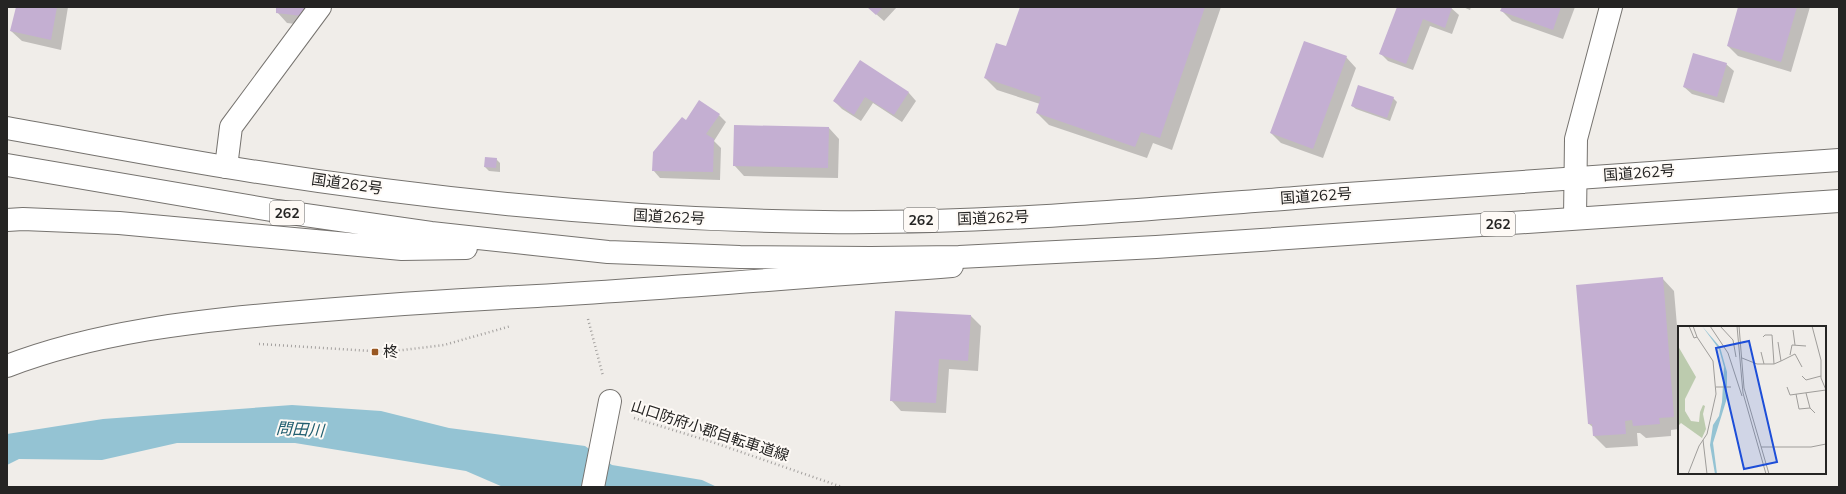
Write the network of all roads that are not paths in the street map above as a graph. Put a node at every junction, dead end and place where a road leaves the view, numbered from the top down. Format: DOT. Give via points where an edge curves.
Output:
graph roads {
  1 [pos="320,7"];
  2 [pos="1611,7"];
  3 [pos="7,128"];
  4 [pos="1839,160"];
  5 [pos="7,166"];
  6 [pos="226,167"];
  7 [pos="1575,177"];
  8 [pos="1839,201"];
  9 [pos="1575,218"];
  10 [pos="7,220"];
  11 [pos="569,247"];
  12 [pos="1156,248"];
  13 [pos="7,366"];
  14 [pos="608,408"];
  15 [pos="593,487"];
  1 -- 6 [label="main road" via="231,127"];
  2 -- 7 [label="main road" via="1576,139"];
  3 -- 6 [label="main road, 国道262号 / 262"];
  4 -- 7 [label="main road, 国道262号 / 262"];
  5 -- 11 [label="main road, 262" via="277,211 431,233"];
  6 -- 7 [label="main road, 国道262号 / 262" via="413,193 562,209 671,218 825,222 1004,219"];
  7 -- 9 [label="main road"];
  8 -- 9 [label="main road, 262"];
  9 -- 12 [label="main road, 262"];
  10 -- 11 [label="main road" via="119,223 402,249"];
  11 -- 12 [label="main road, 262" via="608,252 740,257 871,258 959,257"];
  12 -- 13 [label="main road" via="1021,262 588,293 403,303 242,317 108,337"];
  14 -- 15 [label="main road"];
}
